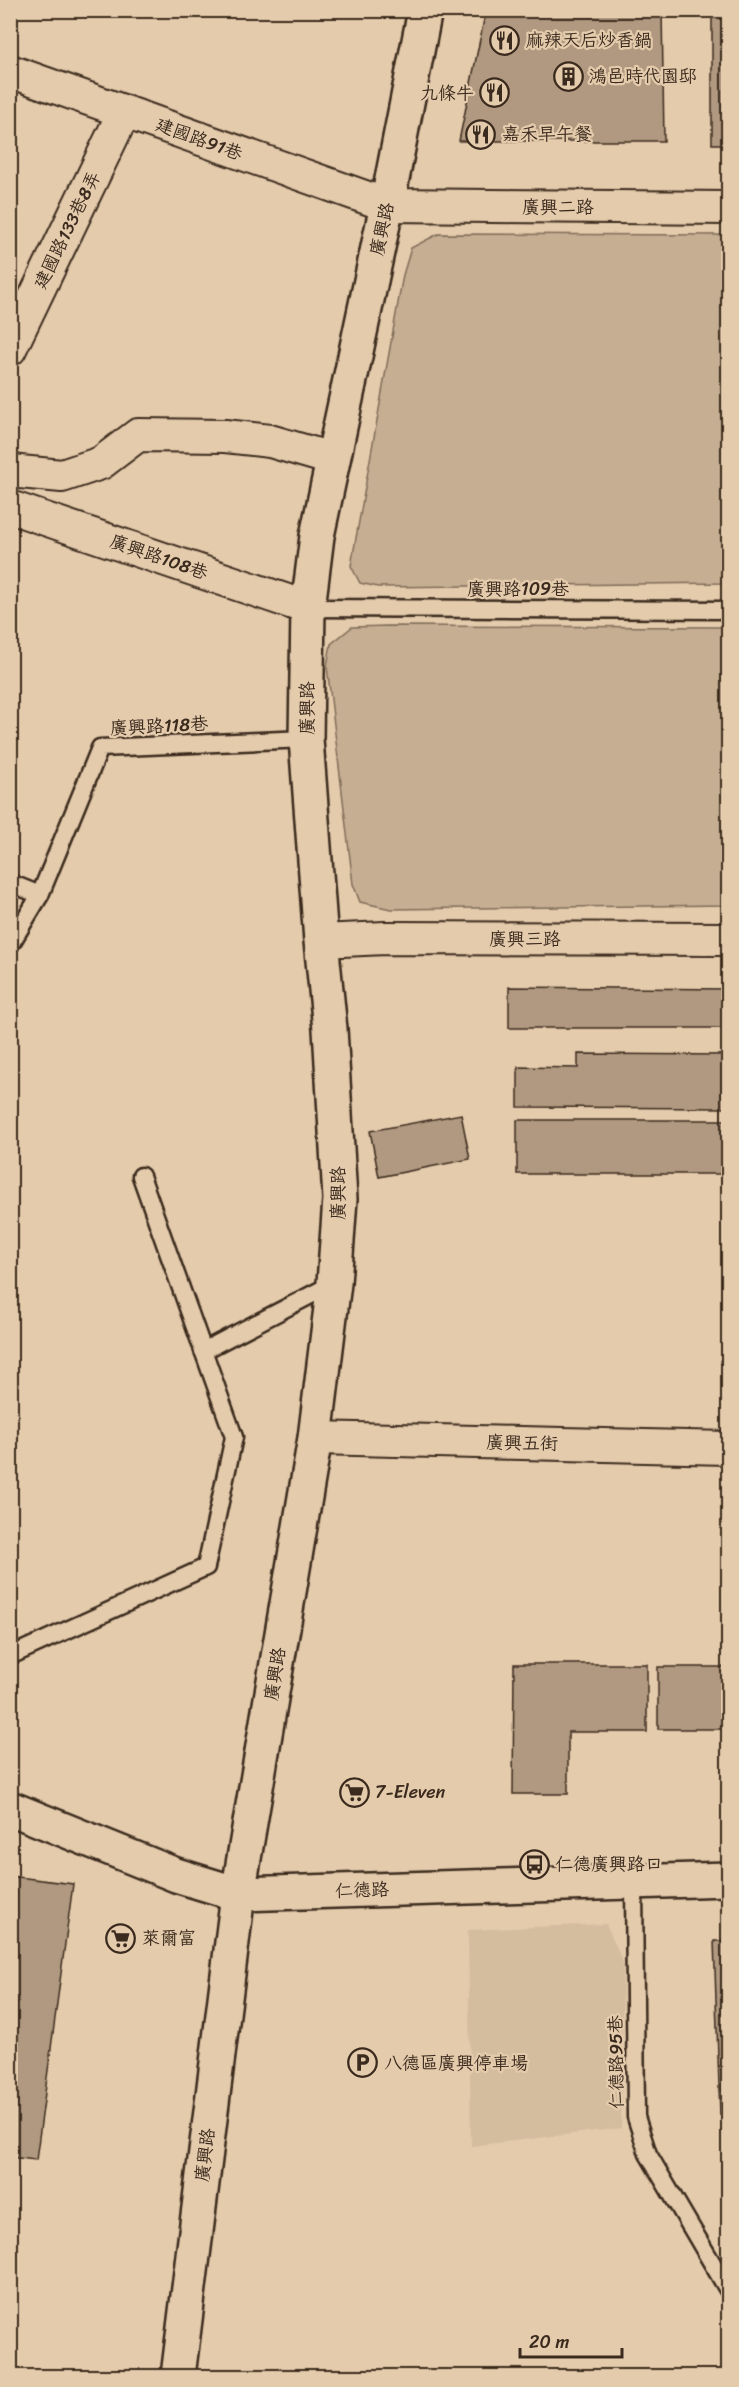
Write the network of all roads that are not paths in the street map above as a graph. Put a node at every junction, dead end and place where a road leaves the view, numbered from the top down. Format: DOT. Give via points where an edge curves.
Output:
graph roads {
  1 [pos="425,10"];
  2 [pos="10,71"];
  3 [pos="124,112"];
  4 [pos="387,205"];
  5 [pos="729,208"];
  6 [pos="10,349"];
  7 [pos="332,459"];
  8 [pos="10,470"];
  9 [pos="10,507"];
  10 [pos="308,608"];
  11 [pos="729,610"];
  12 [pos="306,739"];
  13 [pos="10,883"];
  14 [pos="40,895"];
  15 [pos="729,939"];
  16 [pos="321,941"];
  17 [pos="10,945"];
  18 [pos="141,1176"];
  19 [pos="334,1282"];
  20 [pos="203,1351"];
  21 [pos="315,1438"];
  22 [pos="729,1448"];
  23 [pos="10,1656"];
  24 [pos="10,1808"];
  25 [pos="729,1879"];
  26 [pos="634,1882"];
  27 [pos="238,1894"];
  28 [pos="729,2290"];
  29 [pos="178,2376"];
  1 -- 4 [label="street, 廣興路"];
  2 -- 3 [label="street, 建國路91巷"];
  3 -- 4 [label="street, 建國路91巷"];
  3 -- 6 [label="street, 建國路133巷8弄"];
  4 -- 5 [label="street, 廣興二路"];
  4 -- 7 [label="street, 廣興路"];
  7 -- 8 [label="street" via="270,441 138,435 101,463 62,476"];
  7 -- 10 [label="street, 廣興路"];
  9 -- 10 [label="street, 廣興路108巷"];
  10 -- 11 [label="lane, 廣興路109巷"];
  10 -- 12 [label="street, 廣興路"];
  12 -- 14 [label="lane, 廣興路118巷" via="100,748"];
  12 -- 16 [label="street, 廣興路"];
  13 -- 14 [label="lane"];
  14 -- 17 [label="lane"];
  15 -- 16 [label="street, 廣興三路"];
  16 -- 19 [label="street, 廣興路" via="340,1199"];
  18 -- 20 [label="lane"];
  19 -- 20 [label="lane"];
  19 -- 21 [label="street, 廣興路"];
  20 -- 23 [label="lane" via="234,1437 206,1567"];
  21 -- 22 [label="street, 廣興五街"];
  21 -- 27 [label="street, 廣興路"];
  24 -- 27 [label="street, 仁德路" via="176,1875"];
  25 -- 26 [label="street, 仁德路"];
  26 -- 27 [label="street, 仁德路"];
  26 -- 28 [label="lane, 仁德路95巷" via="636,2117 648,2154"];
  27 -- 29 [label="street, 廣興路"];
}
